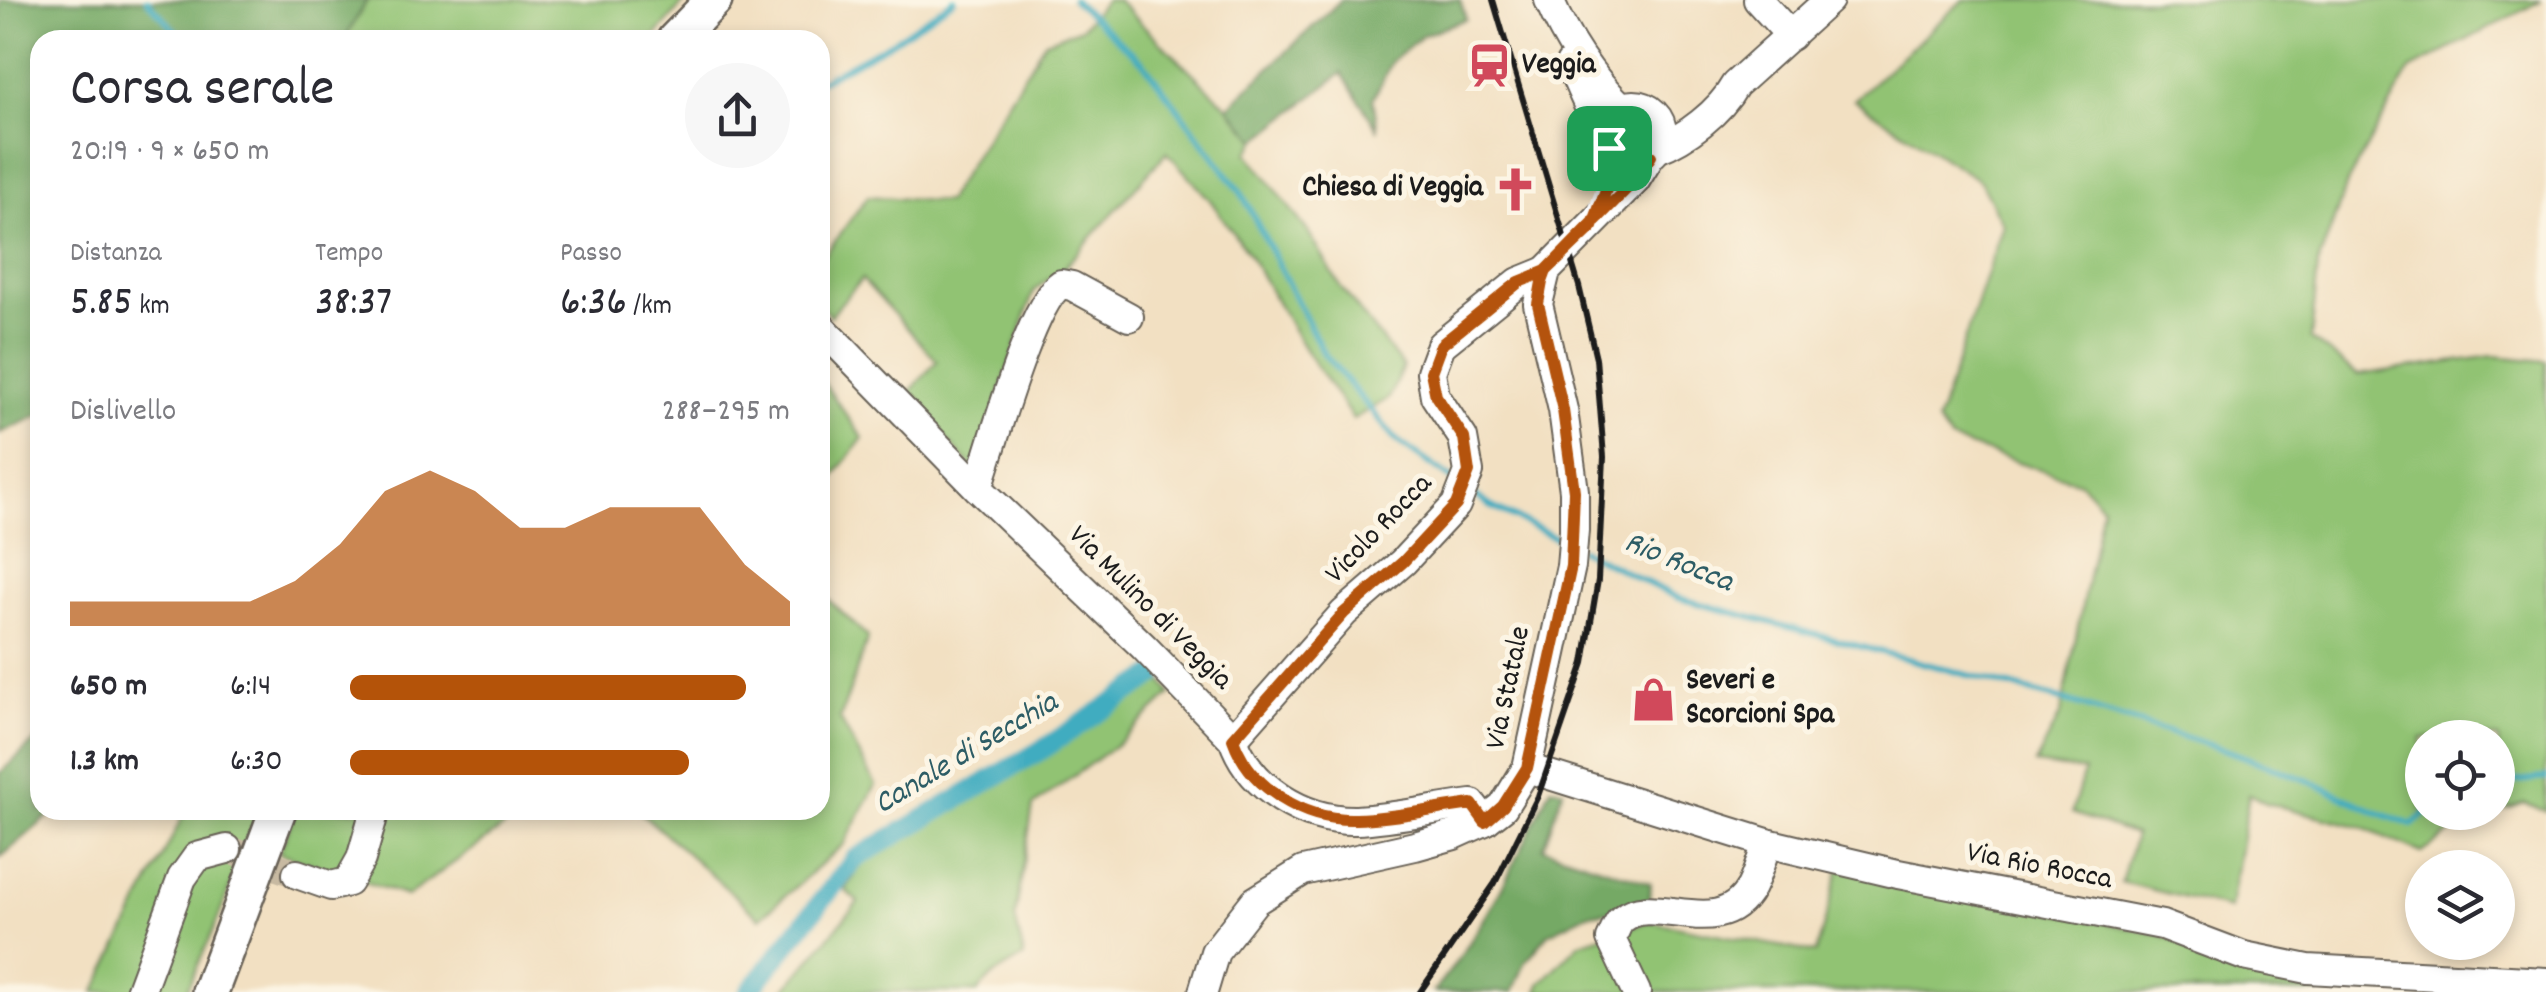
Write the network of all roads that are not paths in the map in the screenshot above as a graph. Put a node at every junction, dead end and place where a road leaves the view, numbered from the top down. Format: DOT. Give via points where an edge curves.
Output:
graph roads {
  1 [pos="714,0"];
  2 [pos="1549,0"];
  3 [pos="1829,0"];
  4 [pos="1760,1"];
  5 [pos="685,30"];
  6 [pos="1790,36"];
  7 [pos="1566,39"];
  8 [pos="1735,84"];
  9 [pos="1621,107"];
  10 [pos="1650,110"];
  11 [pos="1607,139"];
  12 [pos="1654,152"];
  13 [pos="1592,227"];
  14 [pos="1546,271"];
  15 [pos="1129,317"];
  16 [pos="830,336"];
  17 [pos="978,488"];
  18 [pos="1233,739"];
  19 [pos="1527,768"];
  20 [pos="274,820"];
  21 [pos="372,820"];
  22 [pos="1485,822"];
  23 [pos="1767,842"];
  24 [pos="227,849"];
  25 [pos="297,874"];
  26 [pos="2546,982"];
  27 [pos="140,992"];
  28 [pos="210,992"];
  29 [pos="1203,992"];
  30 [pos="1636,992"];
  1 -- 5 [label="main road"];
  2 -- 7 [label="street"];
  3 -- 6 [label="street"];
  4 -- 6 [label="street"];
  6 -- 8 [label="street"];
  7 -- 9 [label="street"];
  7 -- 11 [label="street" via="1563,50"];
  8 -- 10 [label="street" via="1686,110"];
  8 -- 12 [label="street" via="1728,98 1676,142"];
  9 -- 10 [label="street"];
  9 -- 11 [label="street" via="1610,117"];
  10 -- 12 [label="street" via="1661,124"];
  11 -- 12 [label="street" via="1624,160"];
  11 -- 13 [label="street" via="1607,187"];
  12 -- 13 [label="street"];
  13 -- 14 [label="street"];
  14 -- 18 [label="street, Vicolo Rocca" via="1519,282 1441,345 1431,372 1436,396 1464,438 1469,472 1456,505 1344,613"];
  14 -- 19 [label="street, Via Statale" via="1538,304 1563,410 1574,530"];
  15 -- 17 [label="street" via="1072,286 1052,290 1029,336"];
  16 -- 17 [label="street, Via Mulino di Veggia"];
  17 -- 18 [label="street, Via Mulino di Veggia"];
  18 -- 22 [label="street, Via Mulino di Veggia" via="1239,757 1268,790 1307,812 1354,820 1472,804"];
  19 -- 22 [label="street, Via Statale"];
  19 -- 23 [label="street, Via Rio Rocca"];
  20 -- 28 [label="main road"];
  21 -- 25 [label="street" via="348,882 331,886"];
  22 -- 29 [label="street" via="1303,871 1255,901 1215,952"];
  23 -- 26 [label="street, Via Rio Rocca" via="2162,925 2244,956 2308,969"];
  23 -- 30 [label="street" via="1750,889 1730,909 1709,915 1642,911 1622,919 1611,940"];
  24 -- 27 [label="street" via="197,857 182,878"];
}
